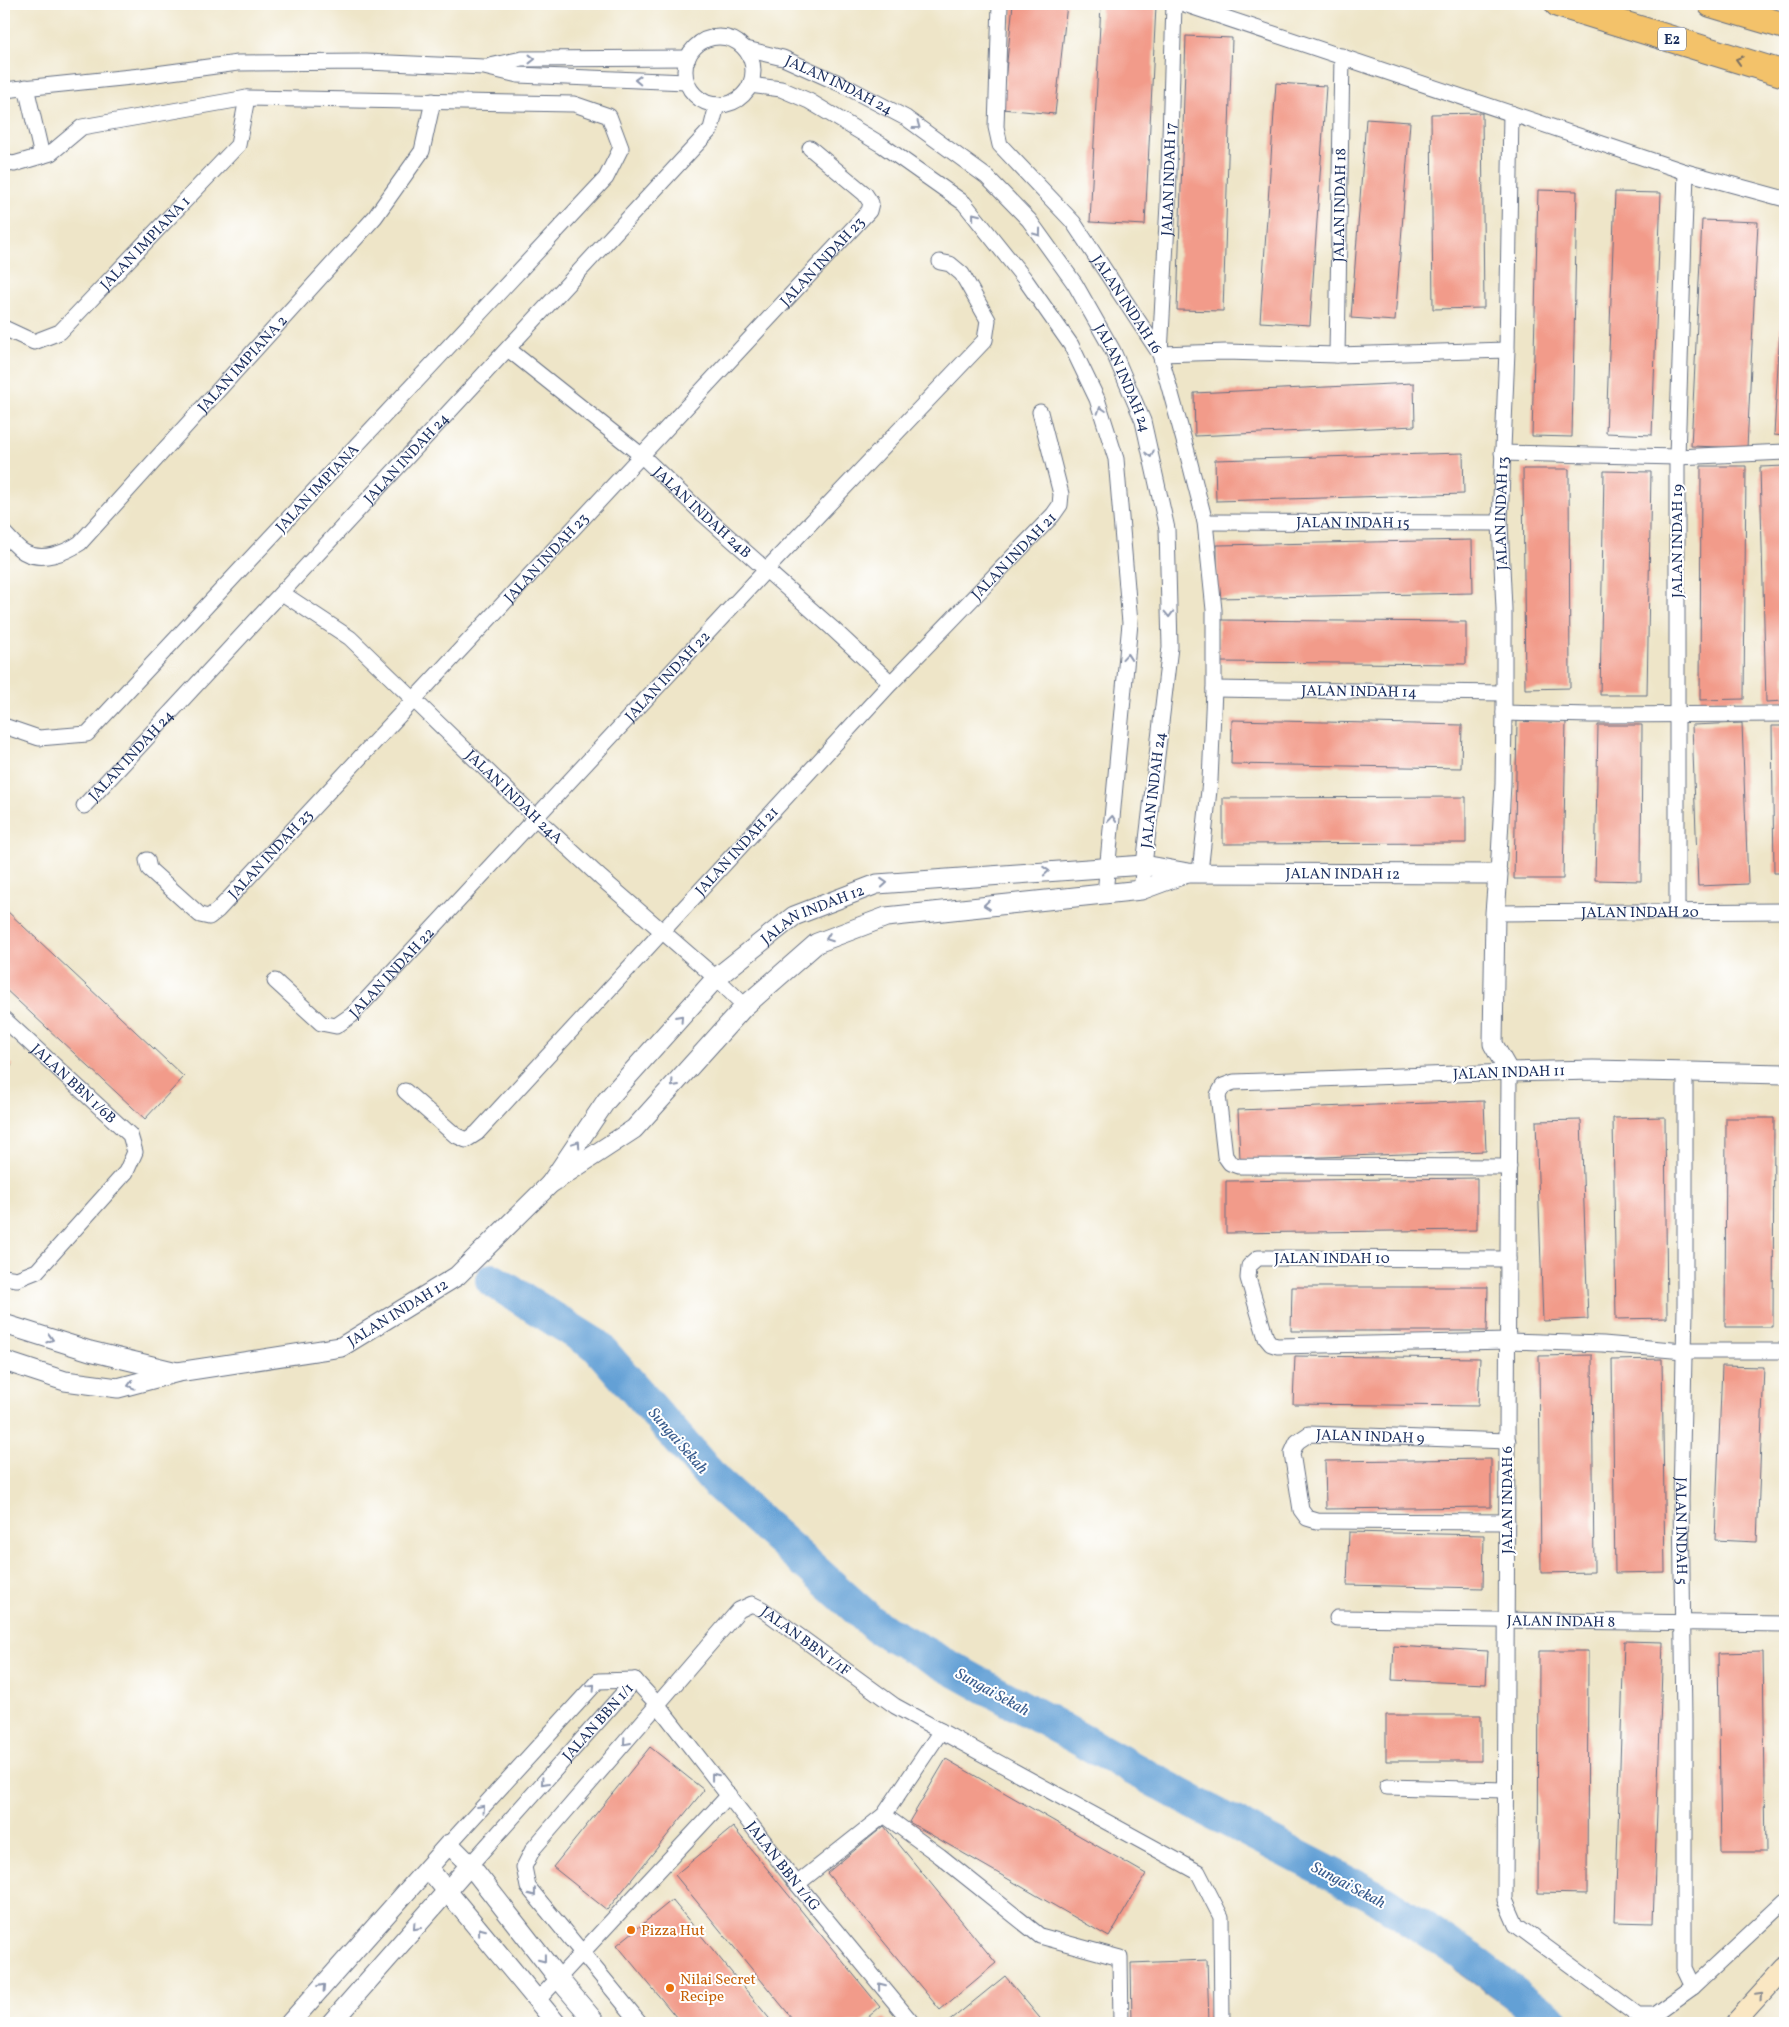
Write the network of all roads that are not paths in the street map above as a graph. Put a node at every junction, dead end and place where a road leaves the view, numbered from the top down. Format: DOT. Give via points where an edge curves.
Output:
graph roads {
  1 [pos="1000,4"];
  2 [pos="1174,4"];
  3 [pos="1184,4"];
  4 [pos="1558,4"];
  5 [pos="1711,4"];
  6 [pos="1785,26"];
  7 [pos="746,50"];
  8 [pos="1342,56"];
  9 [pos="688,58"];
  10 [pos="484,67"];
  11 [pos="1785,74"];
  12 [pos="686,82"];
  13 [pos="750,85"];
  14 [pos="26,87"];
  15 [pos="4,90"];
  16 [pos="247,98"];
  17 [pos="433,101"];
  18 [pos="717,105"];
  19 [pos="1511,112"];
  20 [pos="810,148"];
  21 [pos="42,156"];
  22 [pos="4,158"];
  23 [pos="1686,172"];
  24 [pos="1785,200"];
  25 [pos="940,262"];
  26 [pos="4,328"];
  27 [pos="508,349"];
  28 [pos="1506,350"];
  29 [pos="1160,354"];
  30 [pos="1337,355"];
  31 [pos="1040,412"];
  32 [pos="1785,452"];
  33 [pos="1502,453"];
  34 [pos="641,455"];
  35 [pos="1677,457"];
  36 [pos="1205,522"];
  37 [pos="1500,523"];
  38 [pos="4,533"];
  39 [pos="766,570"];
  40 [pos="282,592"];
  41 [pos="891,683"];
  42 [pos="1214,689"];
  43 [pos="1504,693"];
  44 [pos="414,700"];
  45 [pos="1504,713"];
  46 [pos="1785,714"];
  47 [pos="1678,715"];
  48 [pos="4,726"];
  49 [pos="84,806"];
  50 [pos="536,818"];
  51 [pos="147,860"];
  52 [pos="1144,864"];
  53 [pos="1108,867"];
  54 [pos="1194,872"];
  55 [pos="1498,874"];
  56 [pos="1141,890"];
  57 [pos="1106,894"];
  58 [pos="1677,911"];
  59 [pos="1785,911"];
  60 [pos="1495,913"];
  61 [pos="662,932"];
  62 [pos="716,978"];
  63 [pos="275,981"];
  64 [pos="745,1006"];
  65 [pos="4,1019"];
  66 [pos="1509,1072"];
  67 [pos="1685,1072"];
  68 [pos="1785,1074"];
  69 [pos="405,1091"];
  70 [pos="1509,1166"];
  71 [pos="550,1184"];
  72 [pos="1508,1259"];
  73 [pos="4,1277"];
  74 [pos="4,1324"];
  75 [pos="1508,1341"];
  76 [pos="1684,1351"];
  77 [pos="1785,1352"];
  78 [pos="7,1363"];
  79 [pos="178,1372"];
  80 [pos="1508,1441"];
  81 [pos="1507,1522"];
  82 [pos="1337,1618"];
  83 [pos="1507,1619"];
  84 [pos="1683,1622"];
  85 [pos="1785,1624"];
  86 [pos="635,1680"];
  87 [pos="658,1705"];
  88 [pos="941,1731"];
  89 [pos="1387,1787"];
  90 [pos="1505,1790"];
  91 [pos="729,1795"];
  92 [pos="884,1815"];
  93 [pos="450,1844"];
  94 [pos="470,1865"];
  95 [pos="428,1868"];
  96 [pos="797,1884"];
  97 [pos="449,1890"];
  98 [pos="1785,1901"];
  99 [pos="582,1953"];
  100 [pos="1785,1968"];
  101 [pos="558,1978"];
  102 [pos="1693,1987"];
  103 [pos="537,2000"];
  104 [pos="290,2023"];
  105 [pos="330,2023"];
  106 [pos="556,2023"];
  107 [pos="596,2023"];
  108 [pos="640,2023"];
  109 [pos="912,2023"];
  110 [pos="1122,2023"];
  111 [pos="1222,2023"];
  112 [pos="1735,2023"];
  1 -- 29 [label="street, JALAN INDAH 16" via="996,127 1000,145 1073,222"];
  2 -- 29 [label="street, JALAN INDAH 17"];
  3 -- 8 [label="street"];
  11 -- 4 [label="highway, E2, one-way"];
  5 -- 6 [label="highway"];
  7 -- 9 [label="street" via="730,38 709,38 693,49"];
  7 -- 13 [label="street" via="753,66"];
  7 -- 52 [label="street, JALAN INDAH 24, one-way" via="783,58 906,118 987,177 1029,220 1064,268 1113,351 1143,421 1167,529 1170,647"];
  8 -- 19 [label="street"];
  8 -- 30 [label="street, JALAN INDAH 18"];
  10 -- 9 [label="street, one-way" via="522,59"];
  9 -- 12 [label="street"];
  12 -- 10 [label="street, one-way" via="518,75"];
  10 -- 14 [label="street" via="366,62 238,63"];
  12 -- 18 [label="street" via="700,99"];
  13 -- 18 [label="street" via="738,99"];
  53 -- 13 [label="street, JALAN INDAH 24, one-way" via="1130,623 1116,459 1097,400 1071,345 1024,278 964,203 882,145 809,101 781,89"];
  14 -- 15 [label="street"];
  14 -- 21 [label="street"];
  16 -- 17 [label="street"];
  16 -- 21 [label="street" via="82,127 52,153"];
  16 -- 26 [label="street, JALAN IMPIANA 1" via="238,145 60,332 34,342"];
  17 -- 38 [label="street, JALAN IMPIANA 2" via="422,151 375,217 80,543 67,552 46,557 24,553"];
  17 -- 48 [label="street, JALAN IMPIANA" via="574,104 609,116 621,148 606,178 87,734 39,738"];
  18 -- 27 [label="street, JALAN INDAH 24" via="711,129"];
  19 -- 23 [label="street"];
  19 -- 28 [label="street, JALAN INDAH 13"];
  20 -- 34 [label="street, JALAN INDAH 23" via="865,194 872,203 869,211"];
  21 -- 22 [label="street" via="14,164"];
  23 -- 24 [label="street"];
  23 -- 35 [label="street, JALAN INDAH 19"];
  25 -- 39 [label="street, JALAN INDAH 22" via="950,264 962,274 988,320 985,340"];
  27 -- 34 [label="street, JALAN INDAH 24B"];
  27 -- 40 [label="street, JALAN INDAH 24"];
  28 -- 30 [label="street, JALAN INDAH 16"];
  28 -- 33 [label="street, JALAN INDAH 13"];
  29 -- 30 [label="street, JALAN INDAH 16"];
  29 -- 36 [label="street"];
  31 -- 41 [label="street, JALAN INDAH 21" via="1061,494 1060,505"];
  32 -- 35 [label="street"];
  33 -- 35 [label="street"];
  33 -- 37 [label="street, JALAN INDAH 13"];
  34 -- 39 [label="street, JALAN INDAH 24B"];
  34 -- 44 [label="street, JALAN INDAH 23"];
  35 -- 47 [label="street, JALAN INDAH 19"];
  36 -- 37 [label="street, JALAN INDAH 15"];
  36 -- 42 [label="street" via="1214,610"];
  37 -- 43 [label="street, JALAN INDAH 13"];
  39 -- 41 [label="street, JALAN INDAH 24B"];
  39 -- 50 [label="street, JALAN INDAH 22"];
  40 -- 44 [label="street, JALAN INDAH 24A" via="350,638"];
  40 -- 49 [label="street, JALAN INDAH 24"];
  41 -- 61 [label="street, JALAN INDAH 21"];
  42 -- 43 [label="street, JALAN INDAH 14"];
  42 -- 54 [label="street" via="1210,781"];
  43 -- 45 [label="street, JALAN INDAH 13"];
  44 -- 50 [label="street, JALAN INDAH 24A"];
  44 -- 51 [label="street, JALAN INDAH 23" via="209,917 200,915 149,869"];
  45 -- 47 [label="street"];
  45 -- 55 [label="street, JALAN INDAH 13"];
  46 -- 47 [label="street"];
  47 -- 58 [label="street, JALAN INDAH 19"];
  50 -- 61 [label="street, JALAN INDAH 24A"];
  50 -- 63 [label="street, JALAN INDAH 22" via="352,1015 336,1026 321,1023"];
  52 -- 53 [label="street, JALAN INDAH 12"];
  52 -- 54 [label="street, JALAN INDAH 12"];
  52 -- 56 [label="street, JALAN INDAH 24"];
  53 -- 57 [label="street, JALAN INDAH 24"];
  62 -- 53 [label="street, JALAN INDAH 12, one-way" via="794,916 877,884"];
  54 -- 55 [label="street, JALAN INDAH 12"];
  54 -- 56 [label="street, JALAN INDAH 12"];
  55 -- 60 [label="street, JALAN INDAH 13"];
  56 -- 57 [label="street, JALAN INDAH 12"];
  57 -- 64 [label="street, JALAN INDAH 12, one-way" via="886,917 817,943"];
  58 -- 59 [label="street, JALAN INDAH 20"];
  58 -- 60 [label="street, JALAN INDAH 20"];
  60 -- 66 [label="street, JALAN INDAH 13" via="1493,1044"];
  61 -- 62 [label="street, JALAN INDAH 24A"];
  61 -- 69 [label="street, JALAN INDAH 21" via="477,1133 466,1140 455,1135"];
  62 -- 64 [label="street, JALAN INDAH 24A"];
  71 -- 62 [label="street, JALAN INDAH 12, one-way" via="606,1101"];
  64 -- 71 [label="street, JALAN INDAH 12, one-way" via="634,1129"];
  65 -- 73 [label="street, JALAN BBN 1/6B" via="130,1135 136,1152 126,1172 37,1271 17,1279"];
  66 -- 67 [label="street, JALAN INDAH 11"];
  66 -- 70 [label="street, JALAN INDAH 6"];
  66 -- 70 [label="street, JALAN INDAH 11" via="1234,1082 1224,1086 1218,1095 1225,1156 1238,1166"];
  67 -- 68 [label="street, JALAN INDAH 11"];
  67 -- 76 [label="street, JALAN INDAH 5"];
  70 -- 72 [label="street, JALAN INDAH 6"];
  71 -- 79 [label="street, JALAN INDAH 12" via="457,1276 341,1347"];
  72 -- 75 [label="street, JALAN INDAH 6"];
  72 -- 75 [label="street, JALAN INDAH 10" via="1258,1258 1248,1266 1248,1278 1266,1338 1277,1346"];
  74 -- 79 [label="street, JALAN INDAH 12, one-way" via="90,1351"];
  75 -- 76 [label="street"];
  75 -- 80 [label="street, JALAN INDAH 6"];
  76 -- 77 [label="street"];
  76 -- 84 [label="street, JALAN INDAH 5"];
  79 -- 78 [label="street, JALAN INDAH 12, one-way" via="118,1388 65,1381"];
  80 -- 81 [label="street, JALAN INDAH 6"];
  80 -- 81 [label="street, JALAN INDAH 9" via="1309,1434 1297,1442 1292,1453 1301,1510 1307,1518"];
  81 -- 83 [label="street, JALAN INDAH 6"];
  82 -- 83 [label="street, JALAN INDAH 8"];
  83 -- 84 [label="street, JALAN INDAH 8"];
  83 -- 90 [label="street, JALAN INDAH 6"];
  84 -- 85 [label="street, JALAN INDAH 8"];
  84 -- 102 [label="street, JALAN INDAH 5" via="1684,1968"];
  86 -- 87 [label="street, JALAN BBN 1/1G"];
  93 -- 86 [label="street, JALAN BBN 1/1, one-way" via="598,1681"];
  86 -- 94 [label="street, JALAN BBN 1/1, one-way"];
  87 -- 88 [label="street, JALAN BBN 1/1F" via="739,1610 752,1604 895,1706"];
  91 -- 87 [label="street, JALAN BBN 1/1G, one-way"];
  87 -- 99 [label="street, JALAN BBN 1/1F, one-way" via="534,1849 524,1867 528,1886"];
  88 -- 92 [label="street"];
  88 -- 111 [label="street, JALAN BBN 1/1F" via="1198,1872 1221,1917"];
  89 -- 90 [label="street"];
  90 -- 102 [label="street, JALAN INDAH 6" via="1504,1900 1516,1925 1638,2015 1654,2015"];
  91 -- 96 [label="street, JALAN BBN 1/1G"];
  91 -- 99 [label="street"];
  92 -- 96 [label="street"];
  92 -- 110 [label="street" via="1040,1936 1120,1958"];
  93 -- 94 [label="street"];
  93 -- 95 [label="street, JALAN BBN 1/1"];
  94 -- 97 [label="street, JALAN BBN 1/1"];
  94 -- 101 [label="street, one-way"];
  95 -- 97 [label="street"];
  104 -- 95 [label="street, JALAN BBN 1/1, one-way"];
  109 -- 96 [label="street, JALAN BBN 1/1G, one-way"];
  103 -- 97 [label="street, one-way"];
  97 -- 105 [label="street, JALAN BBN 1/1, one-way"];
  98 -- 102 [label="street"];
  99 -- 101 [label="street"];
  99 -- 108 [label="street, JALAN BBN 1/1F"];
  112 -- 100 [label="main road, one-way"];
  101 -- 103 [label="street"];
  101 -- 107 [label="street"];
  103 -- 106 [label="street"];
}
